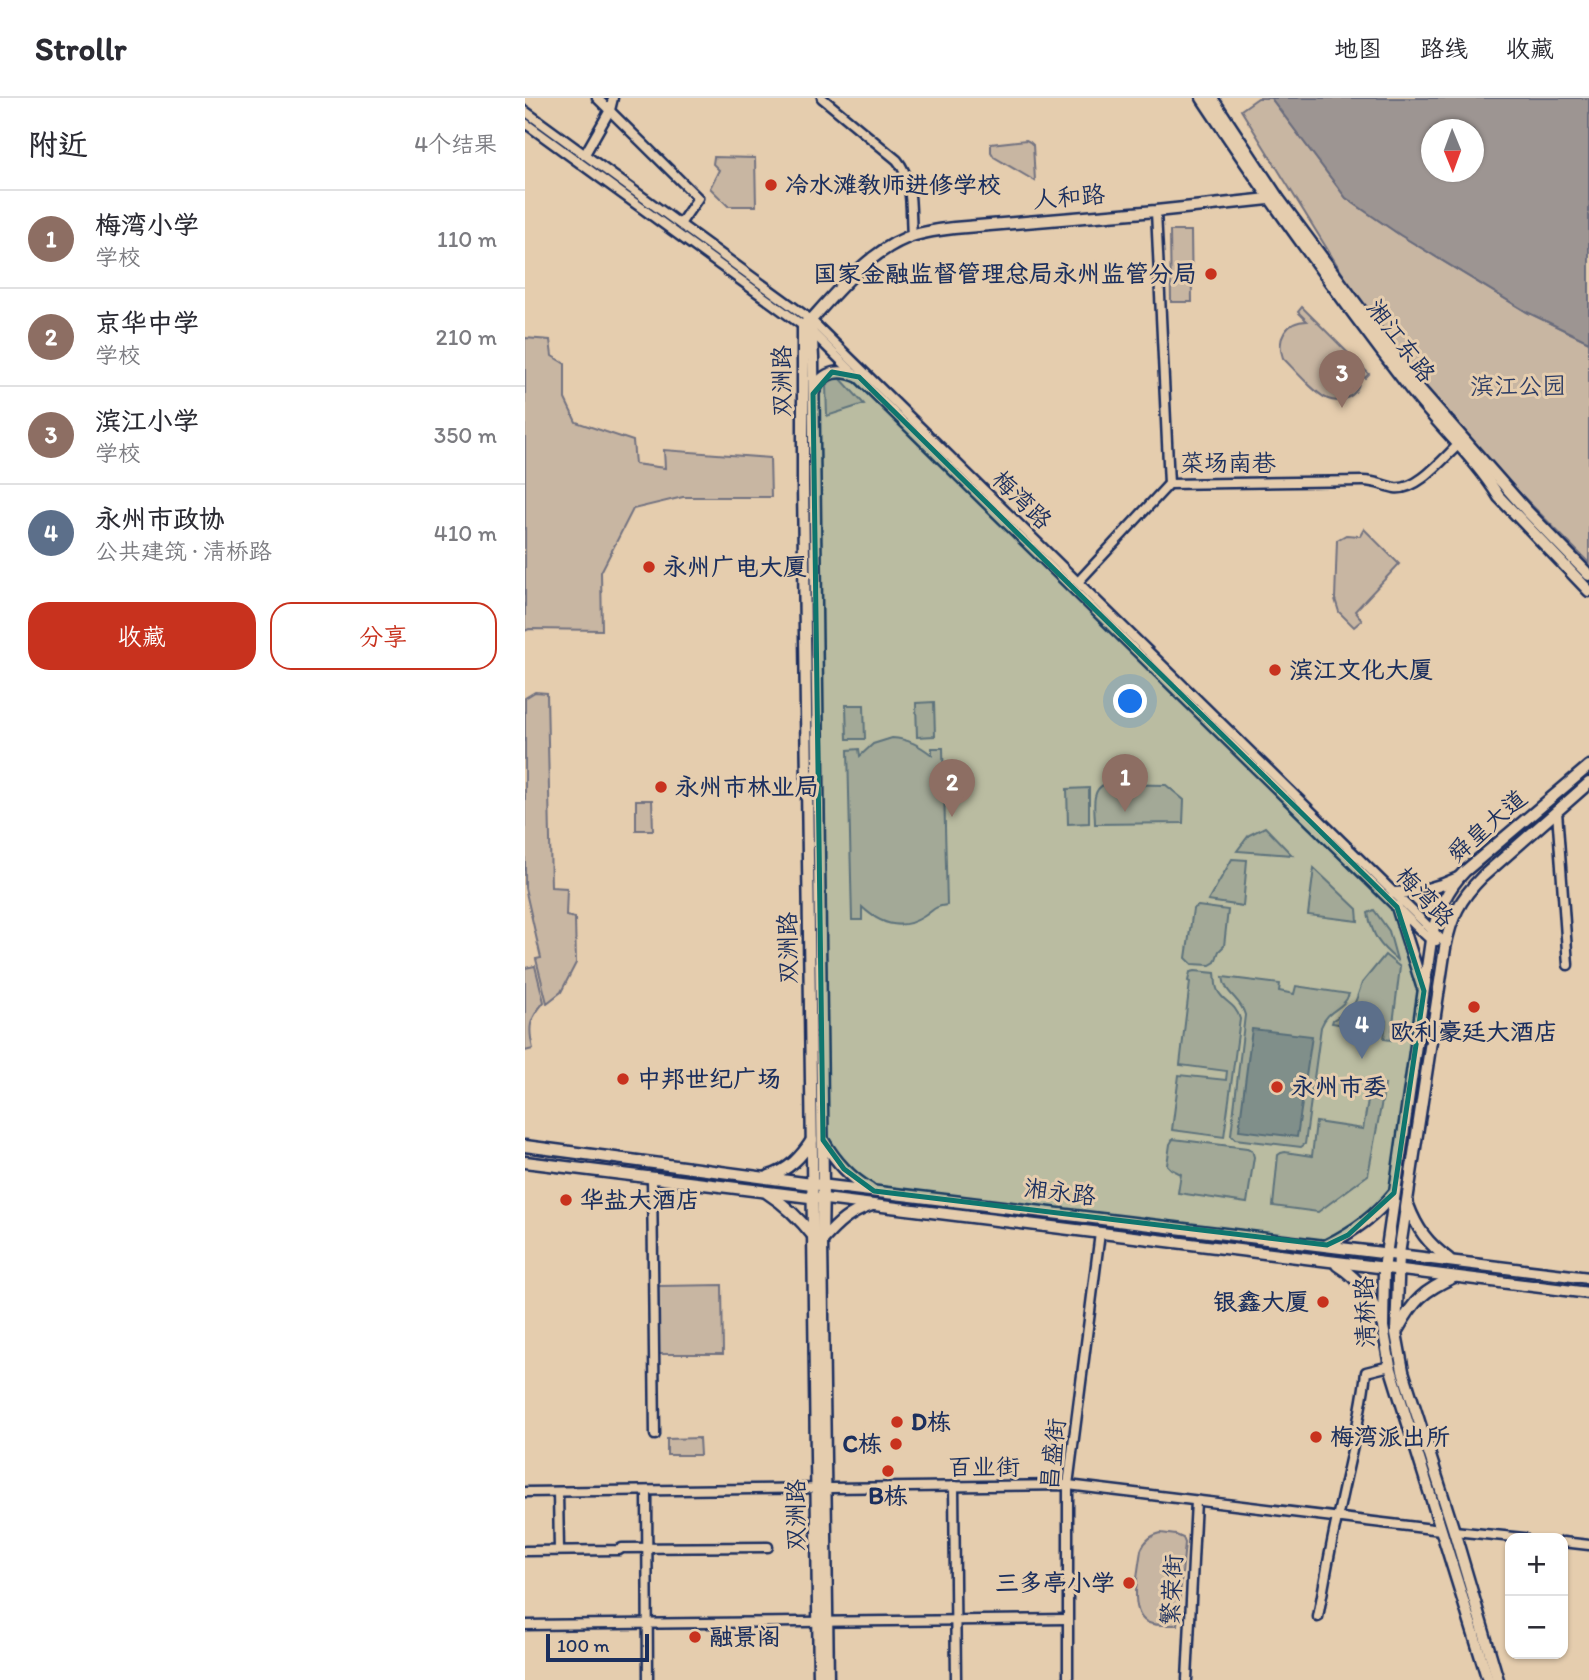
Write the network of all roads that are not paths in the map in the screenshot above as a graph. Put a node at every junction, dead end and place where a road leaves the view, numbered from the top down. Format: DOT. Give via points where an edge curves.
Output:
graph roads {
  1 [pos="597,98"];
  2 [pos="613,98"];
  3 [pos="822,98"];
  4 [pos="1202,98"];
  5 [pos="1212,98"];
  6 [pos="610,110"];
  7 [pos="525,111"];
  8 [pos="525,123"];
  9 [pos="585,155"];
  10 [pos="1274,199"];
  11 [pos="1156,211"];
  12 [pos="680,224"];
  13 [pos="912,236"];
  14 [pos="807,323"];
  15 [pos="813,333"];
  16 [pos="859,377"];
  17 [pos="813,394"];
  18 [pos="808,427"];
  19 [pos="1458,445"];
  20 [pos="1169,484"];
  21 [pos="1589,575"];
  22 [pos="1077,582"];
  23 [pos="1589,591"];
  24 [pos="1589,766"];
  25 [pos="1589,783"];
  26 [pos="1557,811"];
  27 [pos="1458,878"];
  28 [pos="1396,900"];
  29 [pos="1432,935"];
  30 [pos="1445,943"];
  31 [pos="1567,965"];
  32 [pos="1424,991"];
  33 [pos="818,1139"];
  34 [pos="525,1146"];
  35 [pos="525,1161"];
  36 [pos="747,1175"];
  37 [pos="766,1177"];
  38 [pos="652,1178"];
  39 [pos="818,1184"];
  40 [pos="746,1189"];
  41 [pos="764,1191"];
  42 [pos="874,1191"];
  43 [pos="1394,1194"];
  44 [pos="924,1197"];
  45 [pos="818,1198"];
  46 [pos="1407,1200"];
  47 [pos="874,1205"];
  48 [pos="922,1211"];
  49 [pos="1100,1233"];
  50 [pos="818,1239"];
  51 [pos="1327,1245"];
  52 [pos="1386,1253"];
  53 [pos="1399,1254"];
  54 [pos="1452,1261"];
  55 [pos="1333,1262"];
  56 [pos="1384,1269"];
  57 [pos="1397,1270"];
  58 [pos="1454,1277"];
  59 [pos="1589,1278"];
  60 [pos="1589,1293"];
  61 [pos="1383,1327"];
  62 [pos="1396,1330"];
  63 [pos="1390,1366"];
  64 [pos="655,1435"];
  65 [pos="954,1486"];
  66 [pos="1068,1486"];
  67 [pos="821,1489"];
  68 [pos="647,1491"];
  69 [pos="525,1492"];
  70 [pos="558,1492"];
  71 [pos="1196,1501"];
  72 [pos="1337,1517"];
  73 [pos="1441,1530"];
  74 [pos="1454,1531"];
  75 [pos="1505,1536"];
  76 [pos="1568,1543"];
  77 [pos="1589,1545"];
  78 [pos="768,1547"];
  79 [pos="647,1548"];
  80 [pos="559,1550"];
  81 [pos="525,1551"];
  82 [pos="1318,1617"];
  83 [pos="1067,1619"];
  84 [pos="955,1620"];
  85 [pos="823,1621"];
  86 [pos="647,1623"];
  87 [pos="525,1625"];
  88 [pos="648,1680"];
  89 [pos="819,1680"];
  90 [pos="828,1680"];
  91 [pos="956,1680"];
  92 [pos="1068,1680"];
  93 [pos="1187,1680"];
  94 [pos="1488,1680"];
  95 [pos="1498,1680"];
  1 -- 6 [label="street"];
  2 -- 6 [label="street"];
  3 -- 13 [label="street" via="903,167"];
  4 -- 10 [label="main road, 湘江东路"];
  5 -- 10 [label="main road, 湘江东路"];
  6 -- 9 [label="street"];
  6 -- 12 [label="street" via="698,198"];
  7 -- 9 [label="street, 梅湾路"];
  8 -- 14 [label="street, 梅湾路"];
  9 -- 12 [label="street, 梅湾路"];
  10 -- 11 [label="main road, 人和路"];
  10 -- 19 [label="main road, 湘江东路" via="1412,392"];
  10 -- 21 [label="main road, 湘江东路" via="1418,387"];
  11 -- 13 [label="main road, 人和路" via="954,228"];
  11 -- 20 [label="street, 菜场南巷"];
  12 -- 14 [label="street, 梅湾路"];
  13 -- 14 [label="main road, 人和路" via="873,258"];
  14 -- 15 [label="main road, 双洲路"];
  14 -- 18 [label="main road, 双洲路"];
  14 -- 22 [label="street, 梅湾路"];
  15 -- 16 [label="street, 梅湾路"];
  15 -- 17 [label="main road, 双洲路"];
  16 -- 17 [label="main road" via="832,373 819,381"];
  16 -- 28 [label="street, 梅湾路"];
  17 -- 18 [label="main road, 双洲路"];
  18 -- 33 [label="main road, 双洲路"];
  19 -- 20 [label="street, 菜场南巷" via="1418,482 1405,488 1373,481"];
  19 -- 23 [label="main road, 湘江东路" via="1499,497"];
  20 -- 22 [label="street"];
  22 -- 28 [label="street, 梅湾路"];
  24 -- 27 [label="main road, 舜皇大道"];
  25 -- 26 [label="main road, 舜皇大道"];
  26 -- 30 [label="main road, 舜皇大道" via="1468,891"];
  26 -- 31 [label="street"];
  27 -- 28 [label="main road"];
  27 -- 29 [label="main road, 舜皇大道" via="1438,912"];
  28 -- 29 [label="street, 梅湾路"];
  28 -- 32 [label="main road"];
  29 -- 30 [label="street, 梅湾路"];
  29 -- 32 [label="main road, 清桥路"];
  30 -- 46 [label="main road, 清桥路"];
  32 -- 43 [label="main road, 清桥路"];
  33 -- 37 [label="main road" via="788,1168"];
  33 -- 39 [label="main road, 双洲路"];
  33 -- 42 [label="main road" via="843,1169"];
  34 -- 36 [label="main road, 湘永路"];
  35 -- 38 [label="main road, 湘永路"];
  36 -- 37 [label="main road, 湘永路"];
  36 -- 40 [label="main road"];
  37 -- 39 [label="main road, 湘永路"];
  38 -- 40 [label="main road, 湘永路"];
  38 -- 64 [label="street"];
  39 -- 42 [label="main road, 湘永路"];
  39 -- 45 [label="main road, 双洲路"];
  40 -- 41 [label="main road, 湘永路"];
  41 -- 45 [label="main road, 湘永路"];
  41 -- 50 [label="main road"];
  42 -- 44 [label="main road, 湘永路"];
  43 -- 46 [label="main road"];
  43 -- 51 [label="main road" via="1365,1223"];
  43 -- 52 [label="main road, 清桥路"];
  44 -- 48 [label="main road"];
  44 -- 51 [label="main road, 湘永路"];
  45 -- 47 [label="main road, 湘永路"];
  45 -- 50 [label="main road, 双洲路"];
  46 -- 53 [label="main road, 清桥路"];
  46 -- 54 [label="main road" via="1415,1223 1434,1248"];
  47 -- 48 [label="main road, 湘永路"];
  47 -- 50 [label="main road" via="841,1220"];
  48 -- 49 [label="main road, 湘永路"];
  49 -- 55 [label="main road, 湘永路"];
  49 -- 66 [label="street, 昌盛街"];
  50 -- 67 [label="main road, 双洲路"];
  51 -- 52 [label="main road, 湘永路"];
  52 -- 53 [label="main road, 湘永路"];
  52 -- 56 [label="main road, 清桥路"];
  53 -- 54 [label="main road, 湘永路"];
  53 -- 57 [label="main road, 清桥路"];
  54 -- 59 [label="main road, 湘永路"];
  55 -- 56 [label="main road, 湘永路"];
  55 -- 61 [label="main road" via="1361,1284"];
  56 -- 57 [label="main road, 湘永路"];
  56 -- 61 [label="main road, 清桥路"];
  57 -- 58 [label="main road, 湘永路"];
  57 -- 62 [label="main road, 清桥路"];
  58 -- 60 [label="main road, 湘永路"];
  58 -- 62 [label="main road" via="1418,1297"];
  61 -- 62 [label="main road"];
  61 -- 63 [label="main road, 清桥路"];
  62 -- 74 [label="main road, 清桥路" via="1403,1371"];
  63 -- 72 [label="street" via="1366,1372"];
  63 -- 73 [label="main road, 清桥路"];
  65 -- 66 [label="street, 百业街"];
  65 -- 67 [label="street, 百业街"];
  65 -- 84 [label="street"];
  66 -- 71 [label="street, 百业街"];
  66 -- 83 [label="street, 昌盛街"];
  67 -- 68 [label="street, 百业街"];
  67 -- 85 [label="main road, 双洲路"];
  68 -- 70 [label="street, 百业街"];
  68 -- 79 [label="street"];
  69 -- 70 [label="street, 百业街"];
  70 -- 80 [label="street"];
  71 -- 72 [label="street, 百业街"];
  71 -- 93 [label="street, 繁荣街"];
  72 -- 73 [label="street, 百业街"];
  72 -- 82 [label="street"];
  73 -- 94 [label="main road, 清桥路"];
  74 -- 75 [label="street"];
  74 -- 95 [label="main road, 清桥路"];
  76 -- 77 [label="street"];
  78 -- 79 [label="street"];
  79 -- 80 [label="street"];
  79 -- 86 [label="street"];
  80 -- 81 [label="street"];
  83 -- 84 [label="street"];
  83 -- 92 [label="street, 昌盛街"];
  84 -- 85 [label="street"];
  84 -- 91 [label="street"];
  85 -- 86 [label="street"];
  85 -- 89 [label="main road, 双洲路"];
  85 -- 90 [label="main road, 双洲路"];
  86 -- 87 [label="street"];
  86 -- 88 [label="street"];
}
